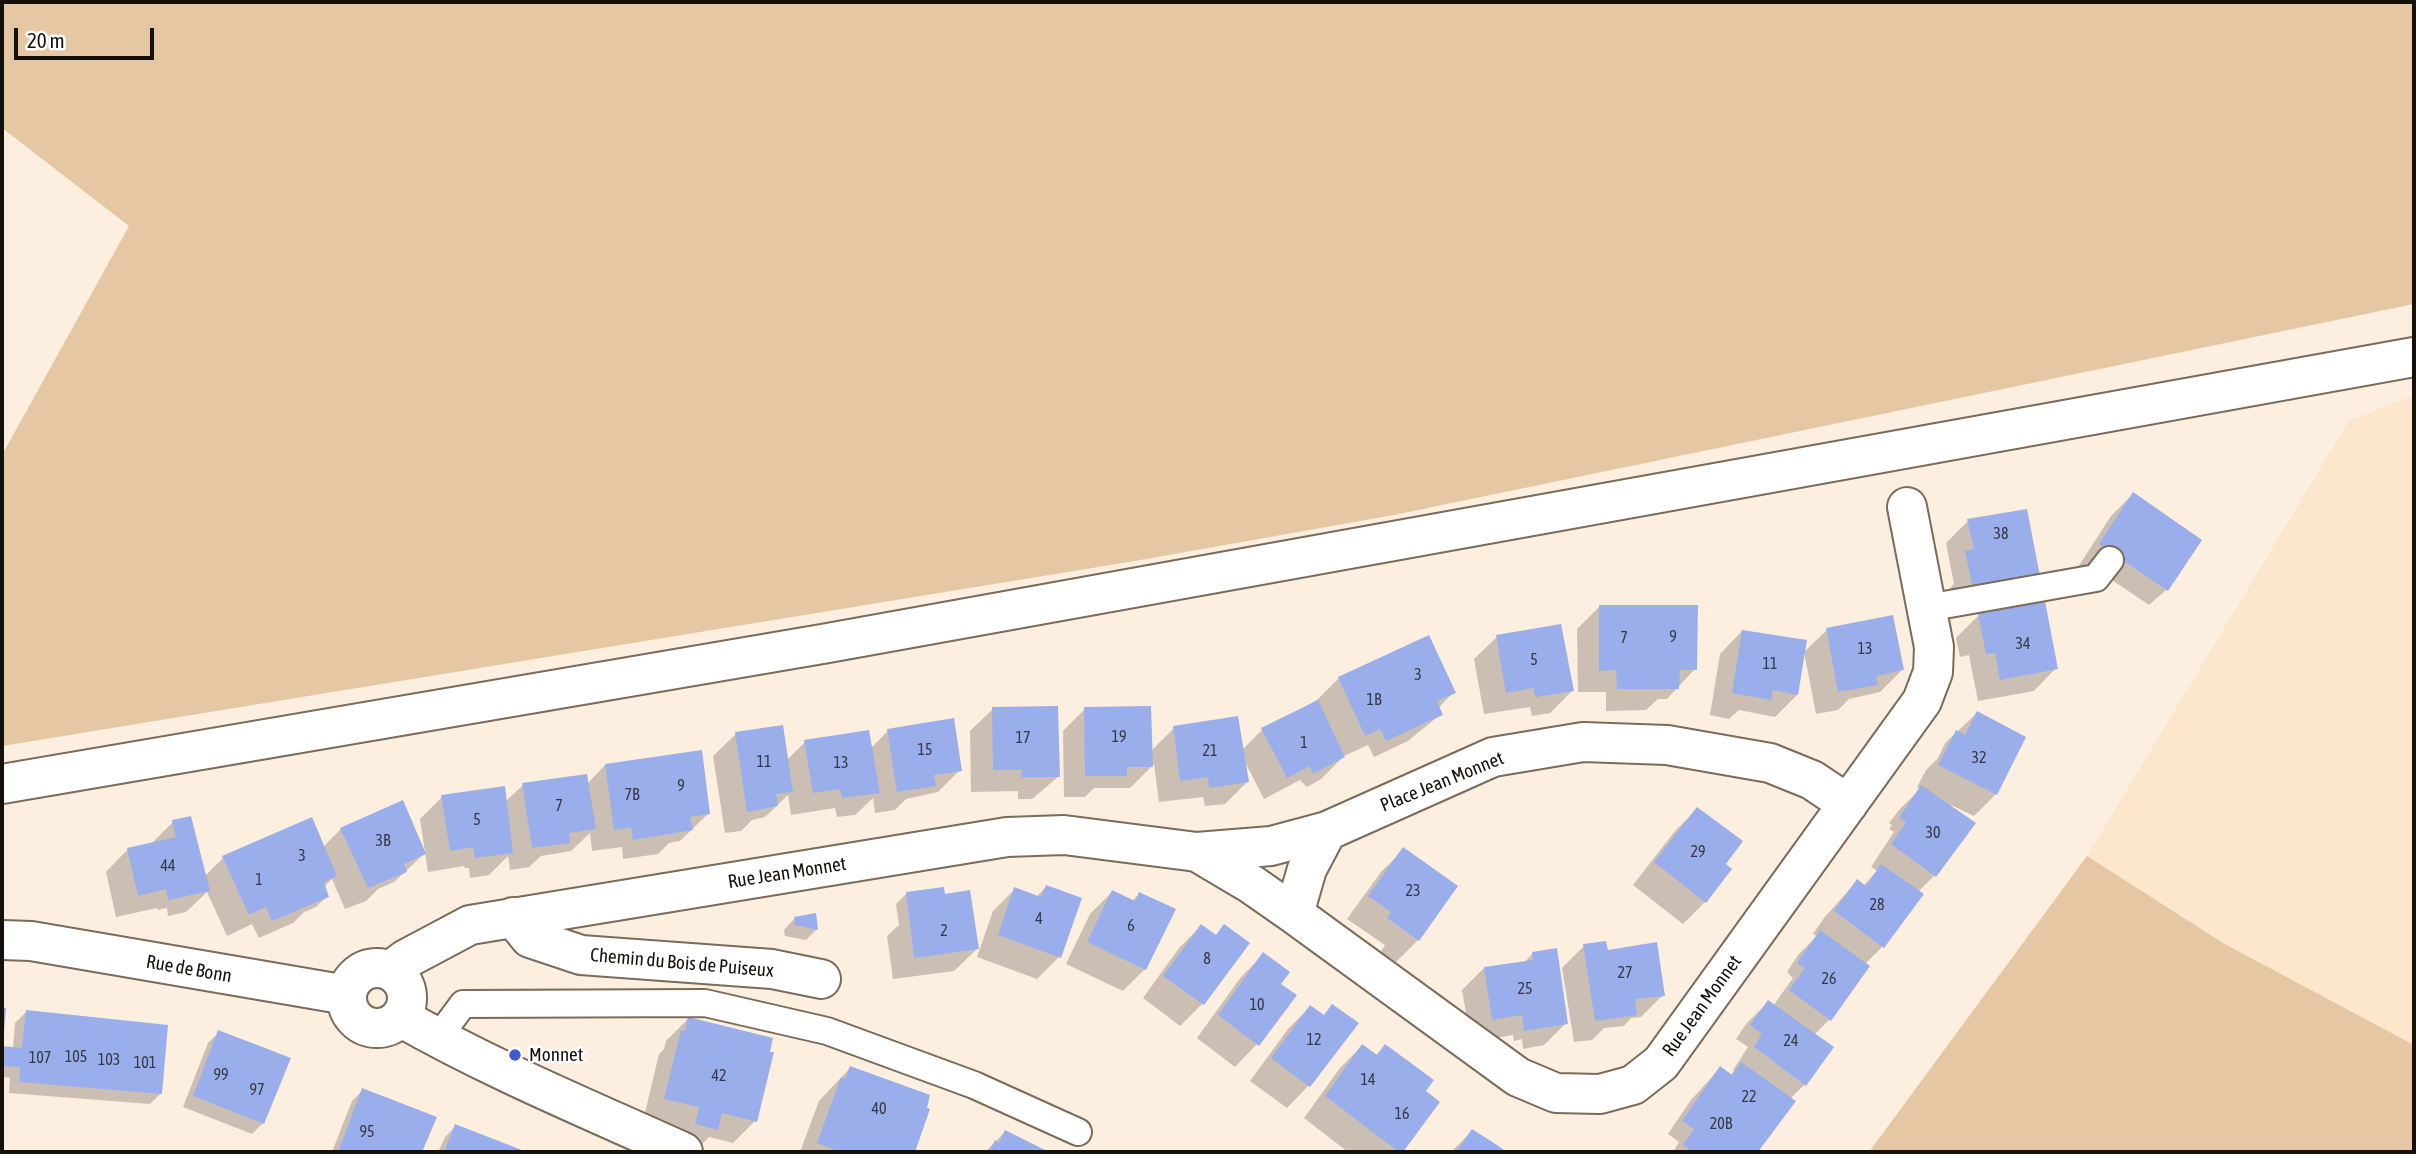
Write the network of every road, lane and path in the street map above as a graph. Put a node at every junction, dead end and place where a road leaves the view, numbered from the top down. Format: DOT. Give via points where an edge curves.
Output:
graph roads {
  1 [pos="2414,357"];
  2 [pos="1907,507"];
  3 [pos="2110,560"];
  4 [pos="1927,608"];
  5 [pos="8,783"];
  6 [pos="1848,804"];
  7 [pos="1328,831"];
  8 [pos="1197,852"];
  9 [pos="1294,914"];
  10 [pos="513,917"];
  11 [pos="11,936"];
  12 [pos="390,971"];
  13 [pos="821,979"];
  14 [pos="346,995"];
  15 [pos="400,1017"];
  16 [pos="437,1039"];
  17 [pos="1078,1132"];
  18 [pos="683,1152"];
  1 -- 5 [label="street" via="828,643"];
  2 -- 4 [label="street, Rue Jean Monnet"];
  3 -- 4 [label="lane" via="2096,578"];
  4 -- 6 [label="street, Rue Jean Monnet" via="1933,672 1922,701"];
  6 -- 7 [label="street, Place Jean Monnet" via="1812,780 1770,763 1667,745 1583,741 1493,757"];
  6 -- 9 [label="street, Rue Jean Monnet" via="1661,1063 1633,1085 1600,1094 1556,1093 1518,1077"];
  7 -- 8 [label="street, Rue Jean Monnet" via="1271,846"];
  7 -- 9 [label="street" via="1307,869"];
  8 -- 9 [label="street, Rue Jean Monnet"];
  8 -- 10 [label="street, Rue Jean Monnet" via="1064,835 1007,837"];
  10 -- 12 [label="street, Rue Jean Monnet" via="470,925"];
  10 -- 13 [label="street, Chemin du Bois de Puiseux" via="530,938 581,955 772,969"];
  11 -- 14 [label="street, Rue de Bonn"];
  12 -- 14 [label="street" via="362,971"];
  12 -- 15 [label="street" via="406,992"];
  14 -- 15 [label="street" via="351,1014 365,1026 384,1027"];
  15 -- 16 [label="street"];
  16 -- 17 [label="lane" via="463,1004 705,1003 827,1031 974,1085"];
  16 -- 18 [label="street"];
}
